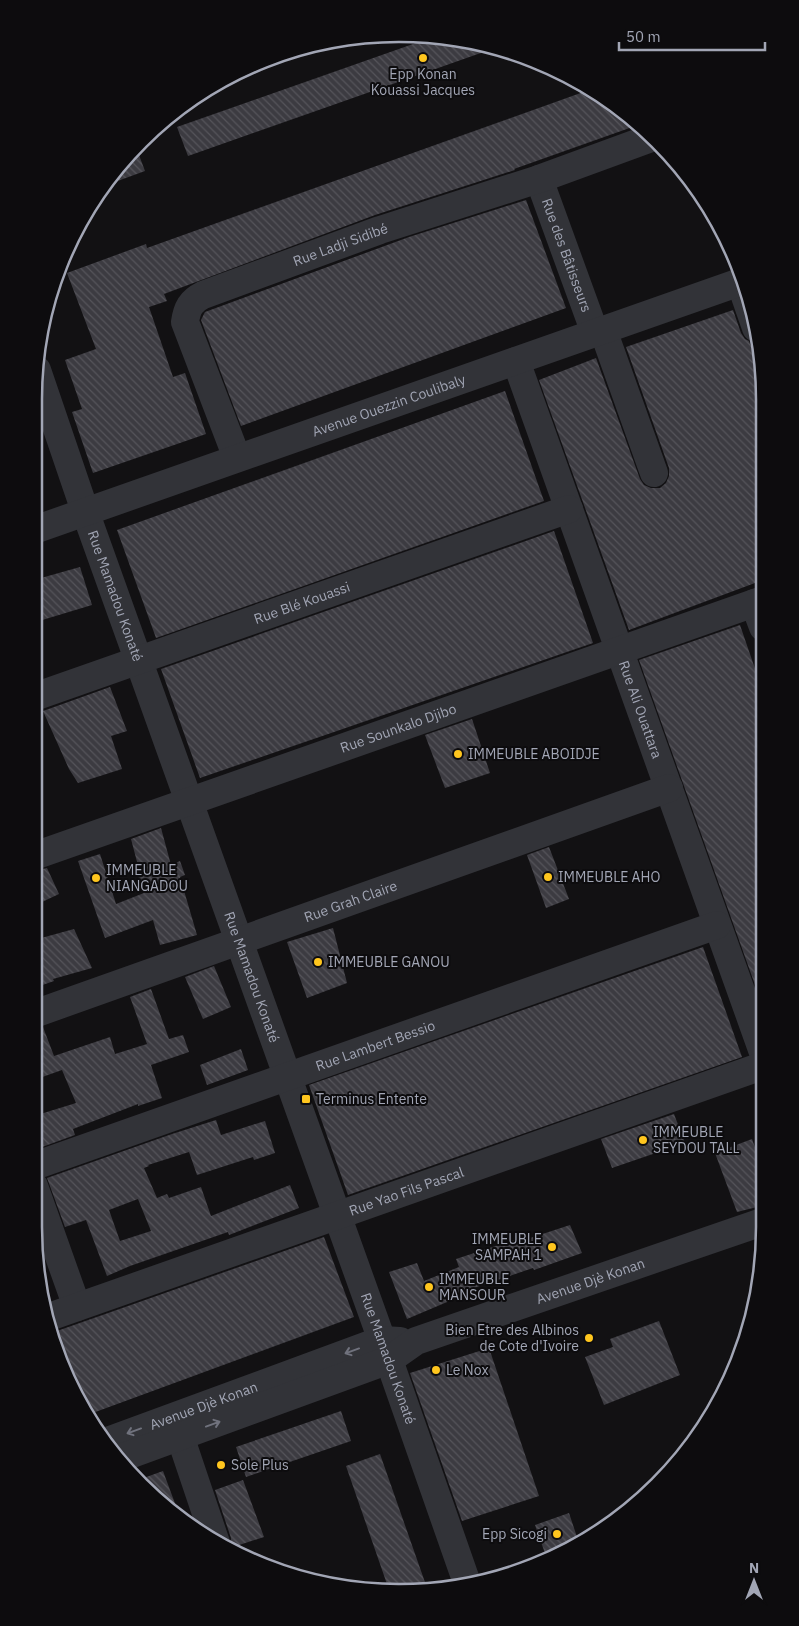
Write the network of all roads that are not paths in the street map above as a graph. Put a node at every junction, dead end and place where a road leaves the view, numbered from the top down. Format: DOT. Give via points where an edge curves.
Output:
graph roads {
  1 [pos="645,140"];
  2 [pos="539,178"];
  3 [pos="737,284"];
  4 [pos="599,332"];
  5 [pos="516,361"];
  6 [pos="43,386"];
  7 [pos="237,458"];
  8 [pos="654,473"];
  9 [pos="569,509"];
  10 [pos="85,511"];
  11 [pos="42,527"];
  12 [pos="756,611"];
  13 [pos="619,650"];
  14 [pos="139,660"];
  15 [pos="42,694"];
  16 [pos="669,788"];
  17 [pos="189,802"];
  18 [pos="42,853"];
  19 [pos="717,925"];
  20 [pos="239,941"];
  21 [pos="42,1011"];
  22 [pos="756,1033"];
  23 [pos="756,1068"];
  24 [pos="287,1077"];
  25 [pos="42,1163"];
  26 [pos="42,1209"];
  27 [pos="337,1216"];
  28 [pos="756,1224"];
  29 [pos="77,1307"];
  30 [pos="54,1315"];
  31 [pos="385,1350"];
  32 [pos="180,1436"];
  33 [pos="113,1440"];
  34 [pos="126,1456"];
  35 [pos="212,1530"];
  36 [pos="465,1578"];
  1 -- 2 [label="street, Rue Ladji Sidibé"];
  2 -- 4 [label="street, Rue des Bâtisseurs"];
  2 -- 7 [label="street, Rue Ladji Sidibé" via="380,230 193,300 186,310 185,322"];
  3 -- 4 [label="street, Avenue Ouezzin Coulibaly"];
  4 -- 5 [label="street, Avenue Ouezzin Coulibaly"];
  4 -- 8 [label="street, Rue des Bâtisseurs"];
  5 -- 7 [label="street, Avenue Ouezzin Coulibaly"];
  5 -- 9 [label="street, Rue Ali Ouattara"];
  6 -- 10 [label="street, Rue Mamadou Konaté"];
  7 -- 10 [label="street, Avenue Ouezzin Coulibaly"];
  9 -- 13 [label="street, Rue Ali Ouattara"];
  9 -- 14 [label="street, Rue Blé Kouassi"];
  10 -- 11 [label="street, Avenue Ouezzin Coulibaly"];
  10 -- 14 [label="street, Rue Mamadou Konaté"];
  12 -- 13 [label="street, Rue Sounkalo Djibo"];
  13 -- 16 [label="street, Rue Ali Ouattara"];
  13 -- 17 [label="street, Rue Sounkalo Djibo"];
  14 -- 15 [label="street, Rue Blé Kouassi"];
  14 -- 17 [label="street, Rue Mamadou Konaté"];
  16 -- 19 [label="street, Rue Ali Ouattara"];
  16 -- 20 [label="street, Rue Grah Claire"];
  17 -- 18 [label="street, Rue Sounkalo Djibo"];
  17 -- 20 [label="street, Rue Mamadou Konaté"];
  19 -- 22 [label="street, Rue Ali Ouattara"];
  19 -- 24 [label="street, Rue Lambert Bessio"];
  20 -- 21 [label="street, Rue Grah Claire"];
  20 -- 24 [label="street, Rue Mamadou Konaté"];
  23 -- 27 [label="street, Rue Yao Fils Pascal"];
  24 -- 25 [label="street, Rue Lambert Bessio"];
  24 -- 27 [label="street, Rue Mamadou Konaté"];
  26 -- 29 [label="street"];
  27 -- 29 [label="street, Rue Yao Fils Pascal"];
  27 -- 31 [label="street, Rue Mamadou Konaté"];
  28 -- 31 [label="street, Avenue Djè Konan"];
  29 -- 30 [label="street, Rue Yao Fils Pascal"];
  32 -- 31 [label="street, Avenue Djè Konan, one-way"];
  31 -- 33 [label="street, Avenue Djè Konan, one-way"];
  31 -- 36 [label="street, Rue Mamadou Konaté"];
  32 -- 34 [label="street, Avenue Djè Konan"];
  32 -- 35 [label="street"];
}
